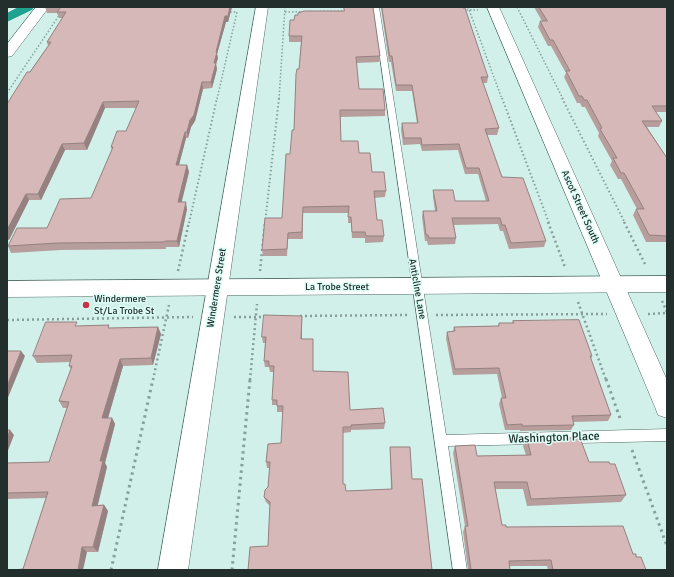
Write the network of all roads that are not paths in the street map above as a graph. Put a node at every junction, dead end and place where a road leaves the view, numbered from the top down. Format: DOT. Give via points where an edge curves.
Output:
graph roads {
  1 [pos="28,7"];
  2 [pos="43,7"];
  3 [pos="262,7"];
  4 [pos="376,7"];
  5 [pos="493,7"];
  6 [pos="7,18"];
  7 [pos="7,32"];
  8 [pos="7,49"];
  9 [pos="7,53"];
  10 [pos="613,284"];
  11 [pos="667,284"];
  12 [pos="417,286"];
  13 [pos="218,288"];
  14 [pos="7,290"];
  15 [pos="667,407"];
  16 [pos="667,435"];
  17 [pos="442,441"];
  18 [pos="173,570"];
  19 [pos="460,570"];
  1 -- 6 [label="highway"];
  2 -- 9 [label="main road"];
  3 -- 13 [label="street, Windermere Street"];
  4 -- 12 [label="lane, Anticline Lane"];
  5 -- 10 [label="street, Ascot Street South"];
  7 -- 8 [label="main road"];
  10 -- 11 [label="main road, La Trobe Street"];
  10 -- 12 [label="main road, La Trobe Street"];
  10 -- 15 [label="street, Ascot Street South"];
  12 -- 13 [label="main road, La Trobe Street"];
  12 -- 17 [label="lane, Anticline Lane"];
  13 -- 14 [label="main road, La Trobe Street"];
  13 -- 18 [label="street, Windermere Street"];
  16 -- 17 [label="lane, Washington Place"];
  17 -- 19 [label="lane, Anticline Lane"];
}
